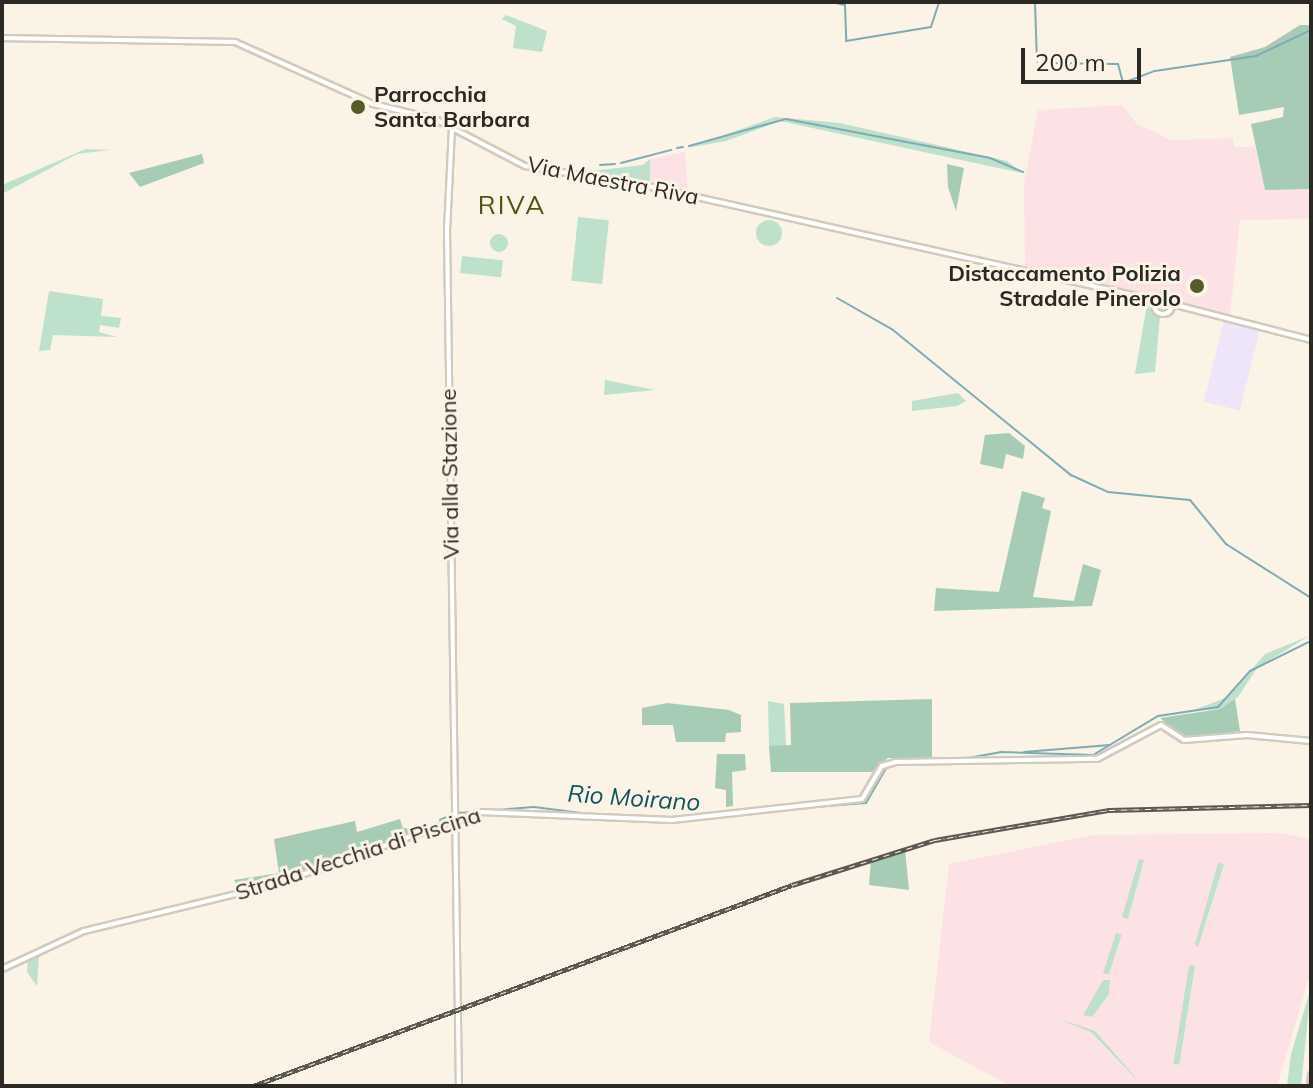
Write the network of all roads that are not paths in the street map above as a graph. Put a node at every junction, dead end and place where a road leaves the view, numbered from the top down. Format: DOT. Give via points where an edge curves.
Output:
graph roads {
  1 [pos="2,38"];
  2 [pos="452,128"];
  3 [pos="1154,303"];
  4 [pos="1172,304"];
  5 [pos="1181,309"];
  6 [pos="1170,311"];
  7 [pos="1311,340"];
  8 [pos="1311,741"];
  9 [pos="455,820"];
  10 [pos="2,969"];
  11 [pos="1311,1075"];
  12 [pos="459,1086"];
  13 [pos="1310,1086"];
  1 -- 2 [label="street, Via Maestra Riva" via="235,42 373,104"];
  2 -- 3 [label="street, Via Maestra Riva" via="525,166"];
  2 -- 9 [label="street, Via alla Stazione" via="447,231"];
  3 -- 4 [label="street" via="1164,295"];
  3 -- 6 [label="street"];
  4 -- 5 [label="street"];
  4 -- 6 [label="street"];
  5 -- 6 [label="street"];
  5 -- 7 [label="street"];
  8 -- 9 [label="street, Strada Vecchia di Piscina" via="1247,735 1184,740 1161,725 1097,759 896,762 882,766 862,799 643,819 496,811"];
  9 -- 10 [label="street, Strada Vecchia di Piscina" via="273,885 84,931"];
  9 -- 12 [label="street, Via alla Stazione"];
  11 -- 13 [label="main road"];
}
